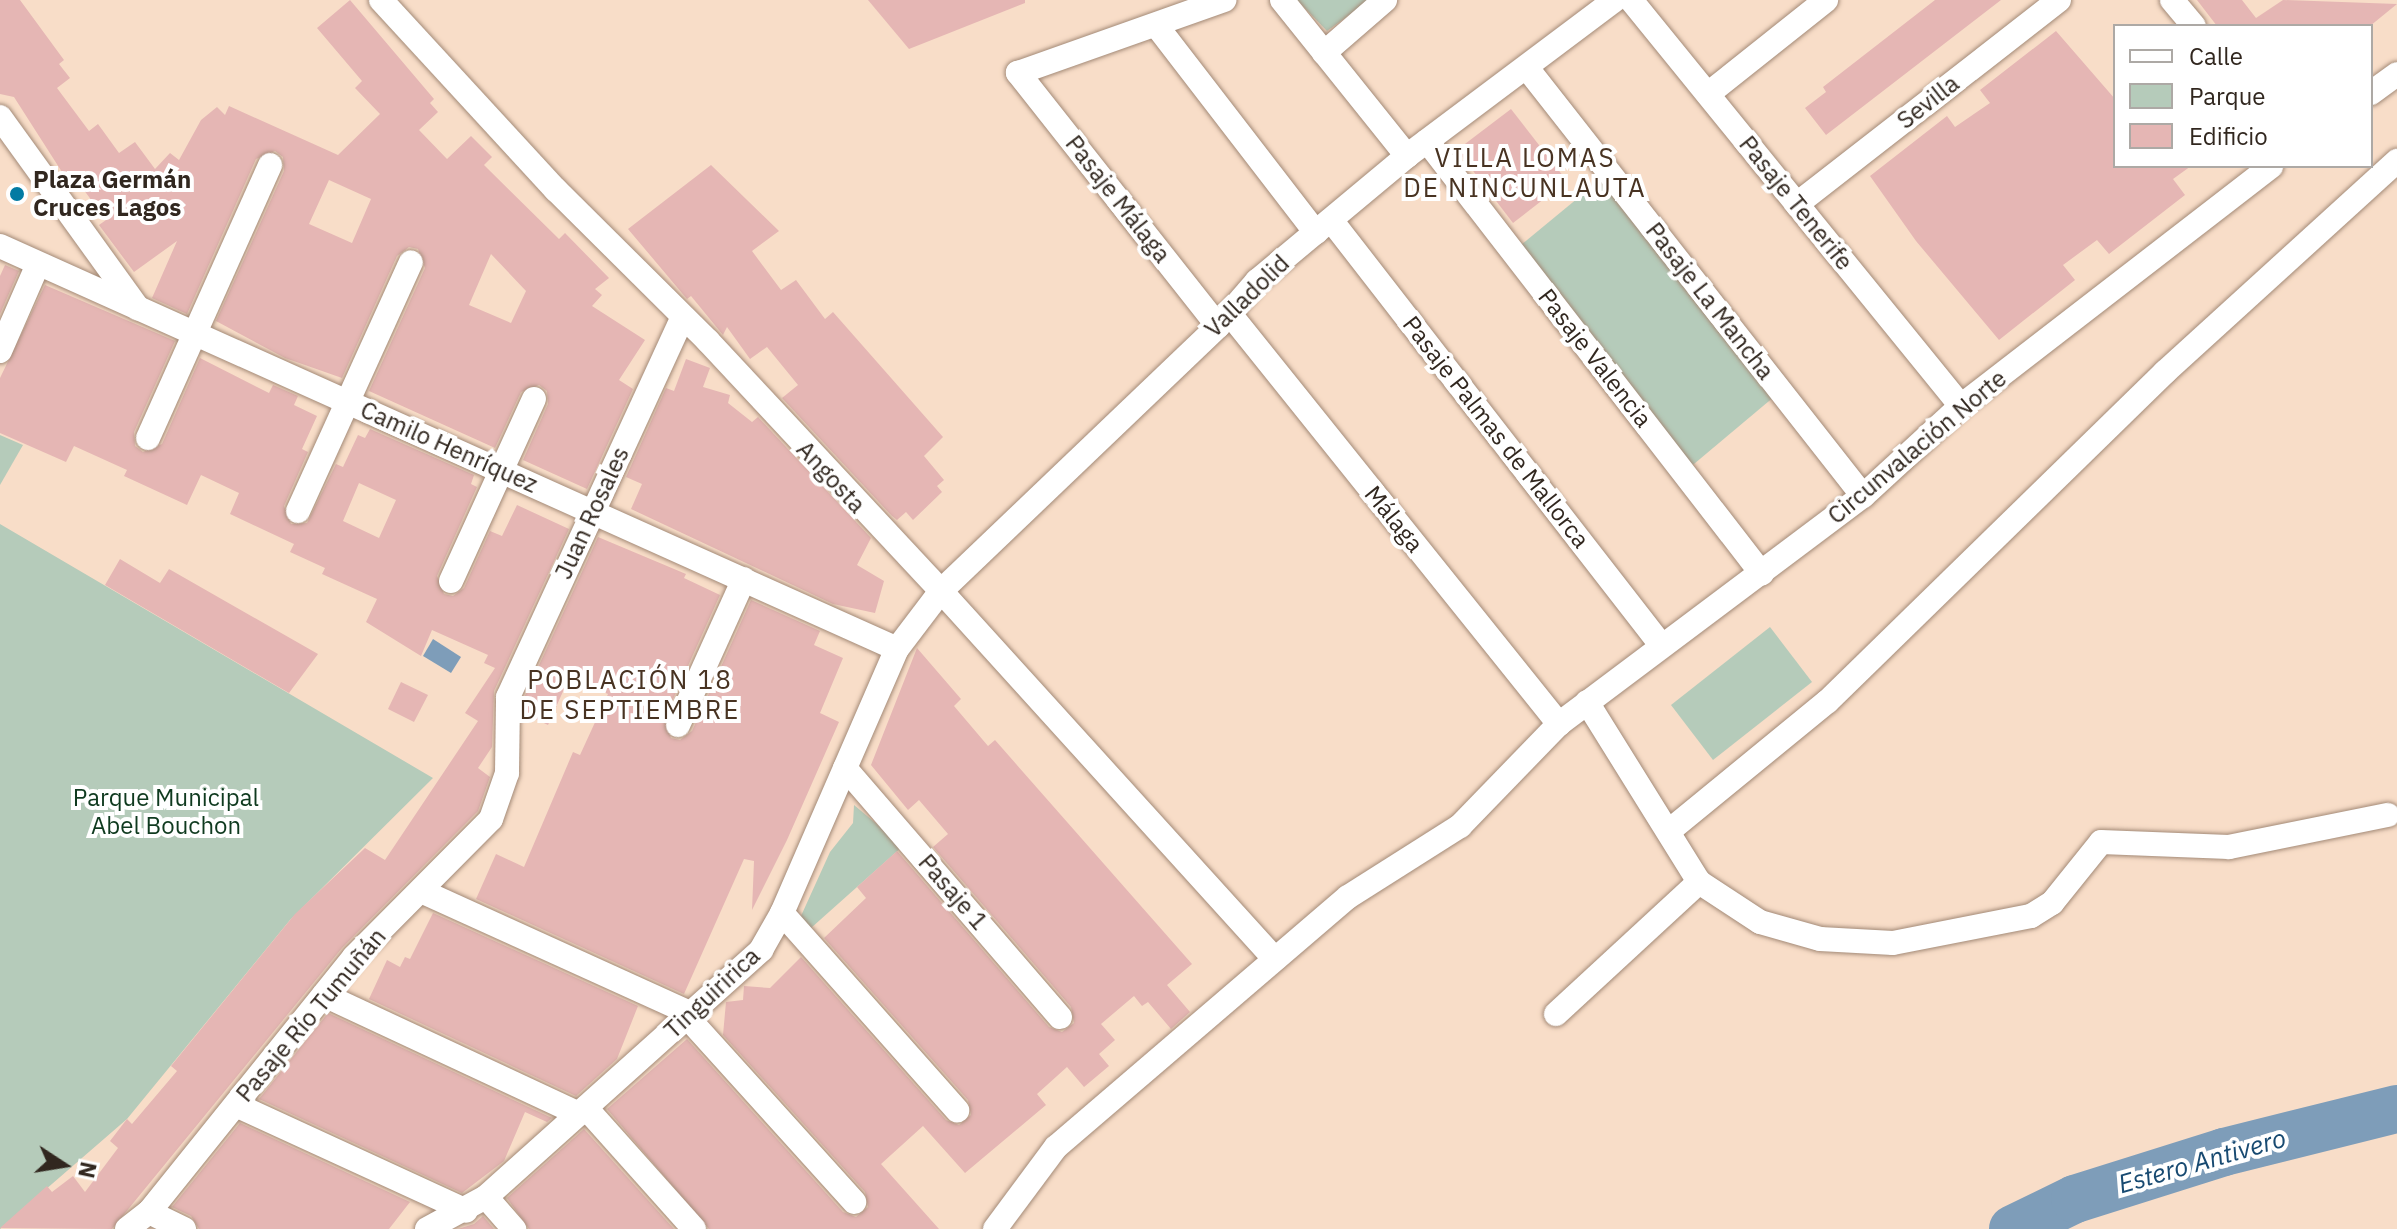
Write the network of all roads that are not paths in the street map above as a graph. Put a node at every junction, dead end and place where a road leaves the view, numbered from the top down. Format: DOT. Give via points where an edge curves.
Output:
graph roads {
  1 [pos="381,0"];
  2 [pos="1224,0"];
  3 [pos="1282,0"];
  4 [pos="1385,0"];
  5 [pos="1615,0"];
  6 [pos="1631,0"];
  7 [pos="1826,0"];
  8 [pos="2059,0"];
  9 [pos="2172,0"];
  10 [pos="2192,24"];
  11 [pos="1156,25"];
  12 [pos="1324,53"];
  13 [pos="1527,68"];
  14 [pos="1708,94"];
  15 [pos="0,117"];
  16 [pos="1427,141"];
  17 [pos="1407,156"];
  18 [pos="2397,161"];
  19 [pos="270,165"];
  20 [pos="2268,168"];
  21 [pos="1797,204"];
  22 [pos="1324,226"];
  23 [pos="0,246"];
  24 [pos="411,262"];
  25 [pos="38,264"];
  26 [pos="139,310"];
  27 [pos="682,318"];
  28 [pos="1224,320"];
  29 [pos="194,333"];
  30 [pos="0,351"];
  31 [pos="534,399"];
  32 [pos="348,402"];
  33 [pos="1961,406"];
  34 [pos="148,438"];
  35 [pos="502,471"];
  36 [pos="1863,496"];
  37 [pos="298,511"];
  38 [pos="593,511"];
  39 [pos="1762,574"];
  40 [pos="744,579"];
  41 [pos="451,581"];
  42 [pos="941,591"];
  43 [pos="1661,645"];
  44 [pos="897,649"];
  45 [pos="1587,702"];
  46 [pos="504,709"];
  47 [pos="1559,724"];
  48 [pos="678,725"];
  49 [pos="845,768"];
  50 [pos="2388,815"];
  51 [pos="1669,831"];
  52 [pos="1699,882"];
  53 [pos="421,891"];
  54 [pos="782,913"];
  55 [pos="1275,959"];
  56 [pos="324,995"];
  57 [pos="1556,1014"];
  58 [pos="690,1016"];
  59 [pos="1060,1017"];
  60 [pos="236,1105"];
  61 [pos="957,1110"];
  62 [pos="582,1111"];
  63 [pos="854,1202"];
  64 [pos="476,1204"];
  65 [pos="149,1212"];
  66 [pos="127,1229"];
  67 [pos="184,1229"];
  68 [pos="427,1229"];
  69 [pos="514,1229"];
  70 [pos="694,1229"];
  71 [pos="995,1229"];
  1 -- 27 [label="street, Angosta"];
  2 -- 11 [label="street"];
  3 -- 12 [label="street"];
  4 -- 12 [label="street"];
  5 -- 13 [label="street, Valladolid"];
  6 -- 14 [label="street, Pasaje Tenerife"];
  7 -- 14 [label="street"];
  8 -- 21 [label="street, Sevilla"];
  9 -- 10 [label="street"];
  11 -- 22 [label="street, Pasaje Palmas de Mallorca"];
  11 -- 28 [label="street, Pasaje Málaga" via="1018,73"];
  12 -- 17 [label="street"];
  13 -- 16 [label="street, Valladolid"];
  13 -- 36 [label="street, Pasaje La Mancha"];
  14 -- 21 [label="street, Pasaje Tenerife"];
  15 -- 26 [label="street"];
  16 -- 17 [label="street, Valladolid"];
  16 -- 39 [label="street, Pasaje Valencia"];
  17 -- 22 [label="street, Valladolid"];
  18 -- 51 [label="street" via="2165,372 1828,701"];
  19 -- 29 [label="street"];
  20 -- 33 [label="street, Circunvalación Norte"];
  21 -- 33 [label="street, Pasaje Tenerife"];
  22 -- 28 [label="street, Valladolid" via="1257,281"];
  22 -- 43 [label="street, Pasaje Palmas de Mallorca"];
  23 -- 25 [label="street, Camilo Henríquez"];
  24 -- 32 [label="street"];
  25 -- 26 [label="street, Camilo Henríquez"];
  25 -- 30 [label="street"];
  26 -- 29 [label="street, Camilo Henríquez"];
  27 -- 38 [label="street, Juan Rosales"];
  27 -- 42 [label="street, Angosta"];
  28 -- 42 [label="street, Valladolid"];
  28 -- 47 [label="street, Málaga"];
  29 -- 32 [label="street, Camilo Henríquez"];
  29 -- 34 [label="street"];
  31 -- 35 [label="street"];
  32 -- 35 [label="street, Camilo Henríquez"];
  32 -- 37 [label="street"];
  33 -- 36 [label="street, Circunvalación Norte"];
  35 -- 38 [label="street, Camilo Henríquez"];
  35 -- 41 [label="street"];
  36 -- 39 [label="street, Circunvalación Norte"];
  38 -- 40 [label="street, Camilo Henríquez"];
  38 -- 46 [label="street, Juan Rosales"];
  39 -- 43 [label="street, Circunvalación Norte"];
  40 -- 44 [label="street, Camilo Henríquez"];
  40 -- 48 [label="street"];
  42 -- 44 [label="street, Tinguiririca"];
  42 -- 55 [label="street, Angosta"];
  43 -- 45 [label="street, Circunvalación Norte"];
  44 -- 49 [label="street, Tinguiririca"];
  45 -- 47 [label="street, Circunvalación Norte"];
  45 -- 51 [label="street"];
  46 -- 53 [label="street, Pasaje Río Tumuñán" via="508,752 501,796 491,819"];
  47 -- 55 [label="street, Circunvalación Norte" via="1460,826 1348,897"];
  49 -- 54 [label="street, Tinguiririca"];
  49 -- 59 [label="street, Pasaje 1"];
  50 -- 52 [label="street" via="2229,847 2101,842 2052,903 2031,916 1893,943 1790,933 1733,908"];
  51 -- 52 [label="street"];
  52 -- 57 [label="street"];
  53 -- 56 [label="street, Pasaje Río Tumuñán" via="373,936"];
  53 -- 58 [label="street"];
  54 -- 58 [label="street, Tinguiririca" via="761,950"];
  54 -- 61 [label="street"];
  55 -- 71 [label="street, Circunvalación Norte" via="1056,1147"];
  56 -- 60 [label="street, Pasaje Río Tumuñán"];
  56 -- 62 [label="street"];
  58 -- 62 [label="street, Tinguiririca"];
  58 -- 63 [label="street"];
  60 -- 64 [label="street"];
  60 -- 65 [label="street, Pasaje Río Tumuñán"];
  62 -- 64 [label="street, Tinguiririca"];
  62 -- 70 [label="street"];
  64 -- 68 [label="street, Tinguiririca"];
  64 -- 69 [label="street"];
  65 -- 66 [label="street, Pasaje Río Tumuñán"];
  65 -- 67 [label="street"];
}
